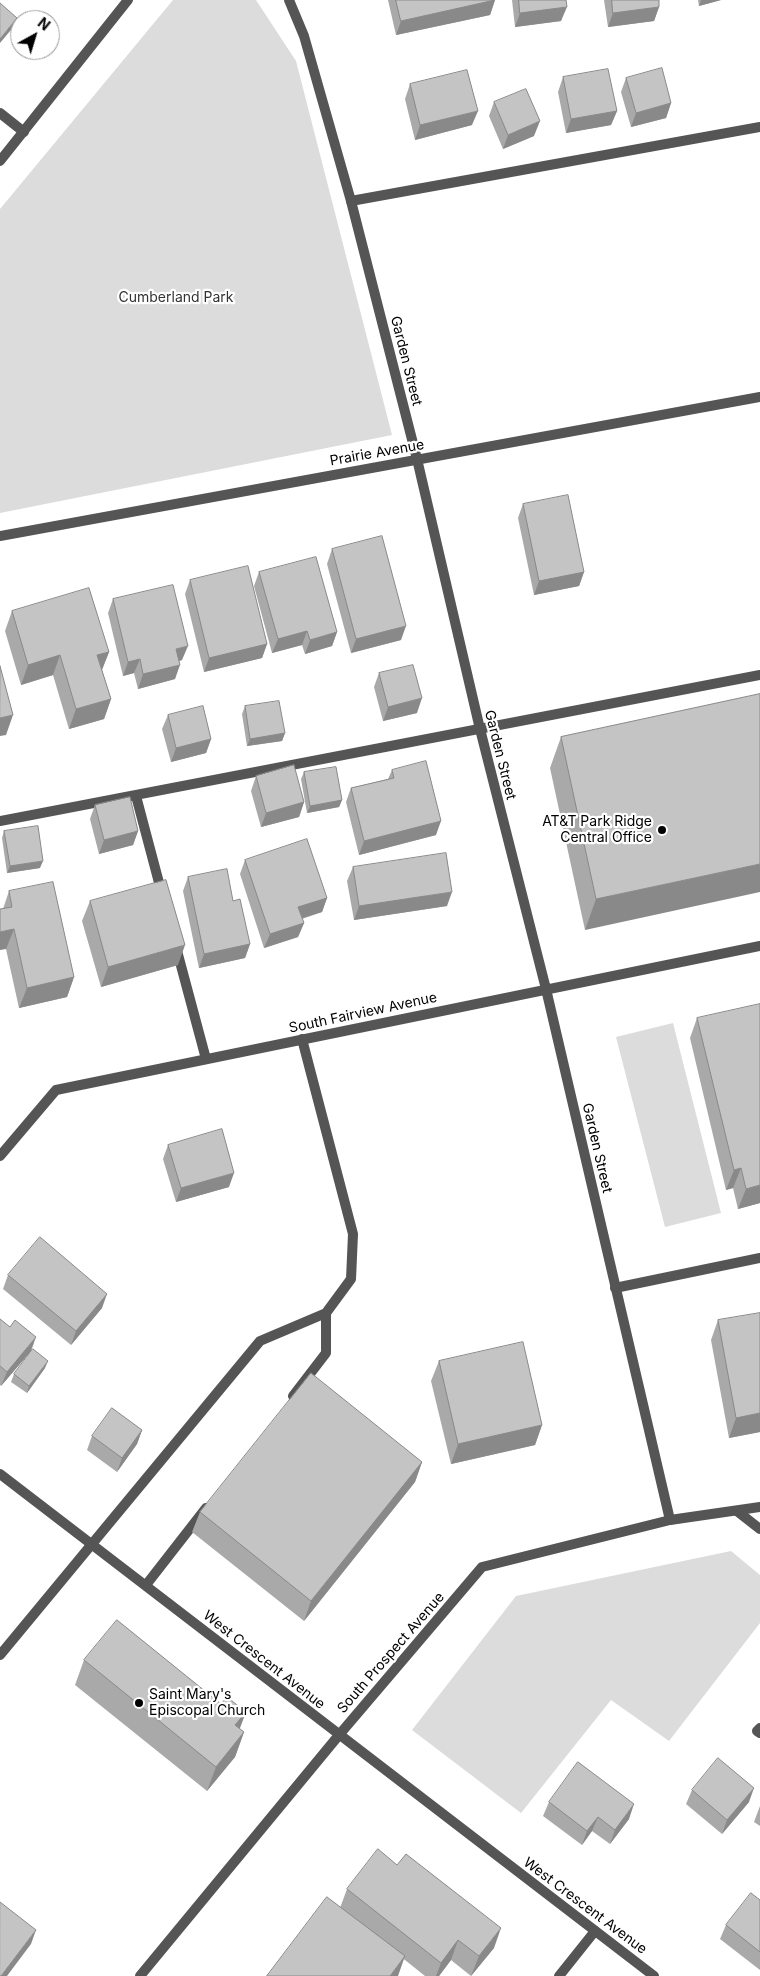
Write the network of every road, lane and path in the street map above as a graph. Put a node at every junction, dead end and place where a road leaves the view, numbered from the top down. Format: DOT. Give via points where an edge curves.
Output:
graph roads {
  1 [pos="128,0"];
  2 [pos="290,0"];
  3 [pos="0,114"];
  4 [pos="760,127"];
  5 [pos="24,132"];
  6 [pos="0,161"];
  7 [pos="351,201"];
  8 [pos="760,397"];
  9 [pos="417,459"];
  10 [pos="0,536"];
  11 [pos="760,675"];
  12 [pos="480,729"];
  13 [pos="136,796"];
  14 [pos="0,821"];
  15 [pos="166,909"];
  16 [pos="174,937"];
  17 [pos="759,949"];
  18 [pos="546,989"];
  19 [pos="302,1039"];
  20 [pos="206,1059"];
  21 [pos="0,1156"];
  22 [pos="760,1258"];
  23 [pos="616,1288"];
  24 [pos="326,1313"];
  25 [pos="284,1407"];
  26 [pos="0,1474"];
  27 [pos="212,1500"];
  28 [pos="760,1506"];
  29 [pos="737,1511"];
  30 [pos="670,1520"];
  31 [pos="760,1529"];
  32 [pos="92,1544"];
  33 [pos="146,1585"];
  34 [pos="0,1655"];
  35 [pos="760,1728"];
  36 [pos="760,1733"];
  37 [pos="339,1735"];
  38 [pos="595,1931"];
  39 [pos="140,1976"];
  40 [pos="559,1976"];
  41 [pos="654,1976"];
  1 -- 5 [label="street"];
  2 -- 7 [label="street, Garden Street" via="304,36"];
  3 -- 5 [label="street"];
  4 -- 7 [label="street"];
  5 -- 6 [label="street"];
  7 -- 9 [label="street, Garden Street"];
  8 -- 9 [label="street, Prairie Avenue"];
  9 -- 10 [label="street, Prairie Avenue"];
  9 -- 12 [label="street, Garden Street"];
  11 -- 12 [label="street"];
  12 -- 13 [label="street"];
  12 -- 18 [label="street, Garden Street"];
  13 -- 14 [label="street"];
  13 -- 15 [label="street"];
  16 -- 20 [label="street"];
  17 -- 18 [label="street, South Fairview Avenue"];
  18 -- 19 [label="street, South Fairview Avenue"];
  18 -- 23 [label="street, Garden Street"];
  19 -- 20 [label="street, South Fairview Avenue"];
  19 -- 24 [label="street" via="353,1234 351,1279"];
  20 -- 21 [label="street, South Fairview Avenue" via="56,1090"];
  22 -- 23 [label="street"];
  23 -- 30 [label="street, Garden Street"];
  24 -- 25 [label="street" via="326,1353"];
  24 -- 32 [label="street" via="260,1341"];
  26 -- 32 [label="street, West Crescent Avenue"];
  27 -- 33 [label="street"];
  28 -- 29 [label="street, South Prospect Avenue"];
  29 -- 30 [label="street, South Prospect Avenue"];
  29 -- 31 [label="street"];
  30 -- 37 [label="street, South Prospect Avenue" via="482,1567"];
  32 -- 33 [label="street, West Crescent Avenue"];
  32 -- 34 [label="street"];
  33 -- 37 [label="street, West Crescent Avenue"];
  35 -- 36 [label="street" via="757,1731"];
  37 -- 38 [label="street, West Crescent Avenue"];
  37 -- 39 [label="street, South Prospect Avenue"];
  38 -- 40 [label="street"];
  38 -- 41 [label="street, West Crescent Avenue"];
}
